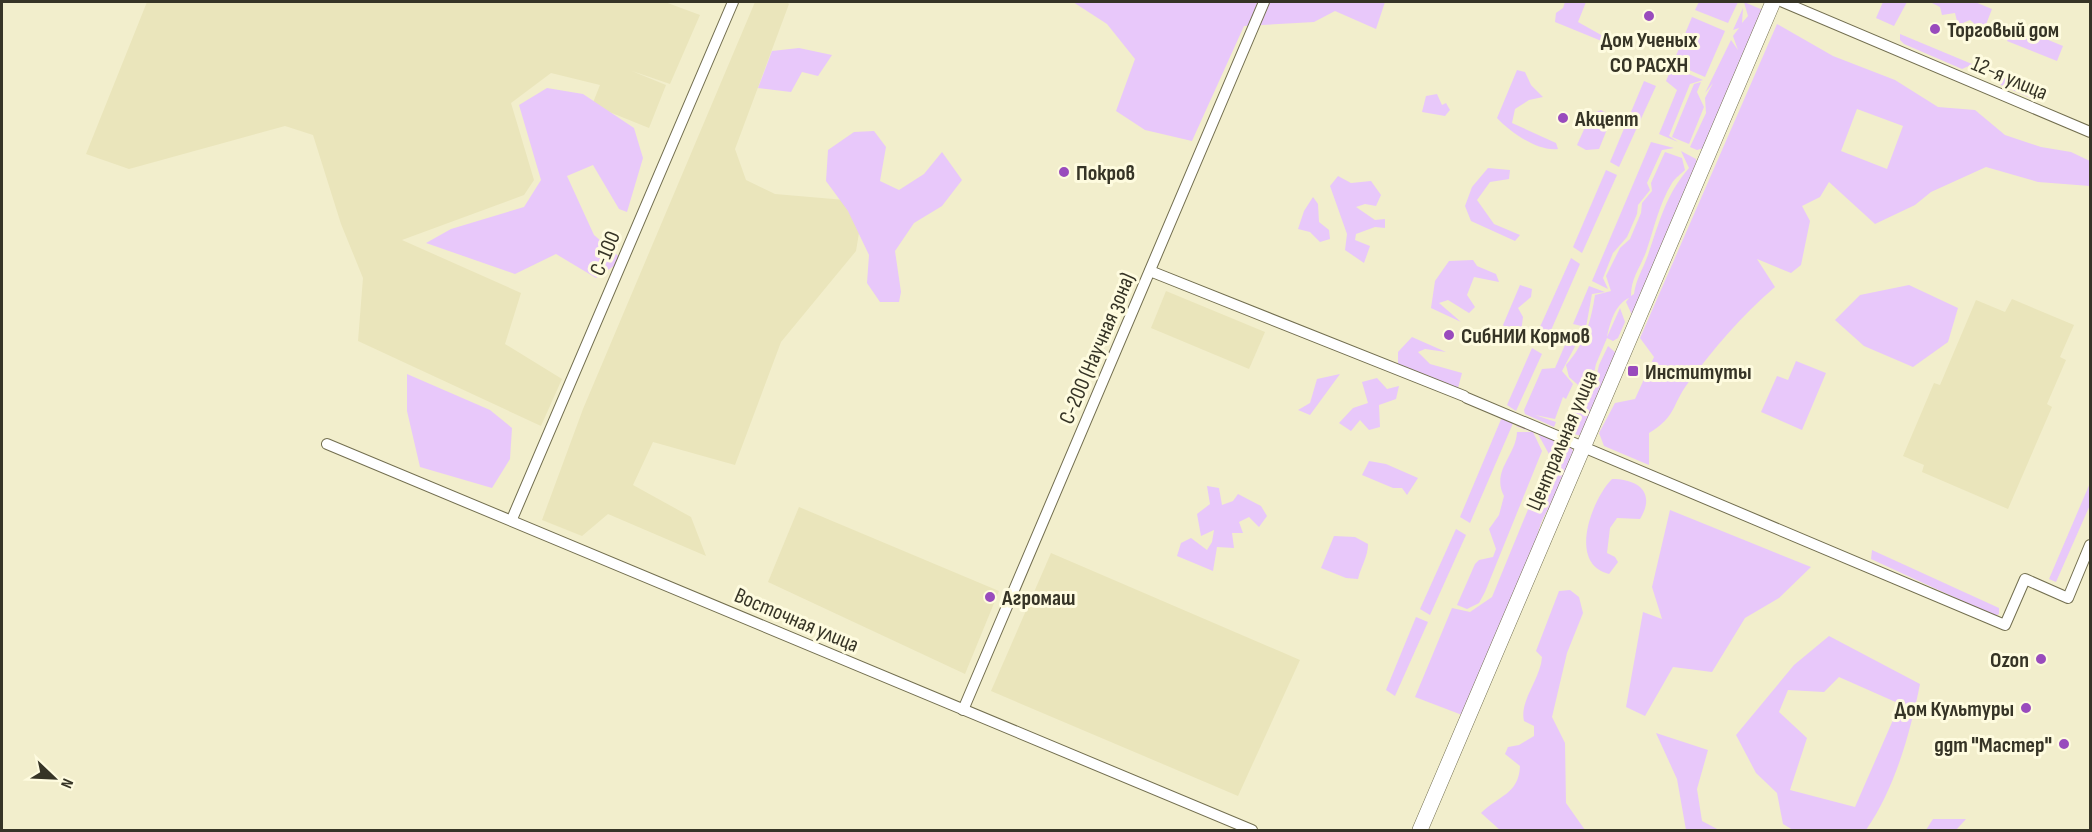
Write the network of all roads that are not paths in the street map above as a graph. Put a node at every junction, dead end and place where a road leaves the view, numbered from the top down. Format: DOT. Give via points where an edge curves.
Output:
graph roads {
  1 [pos="732,2"];
  2 [pos="1264,2"];
  3 [pos="1773,2"];
  4 [pos="1783,2"];
  5 [pos="2091,132"];
  6 [pos="1150,271"];
  7 [pos="327,444"];
  8 [pos="1583,446"];
  9 [pos="512,519"];
  10 [pos="2091,545"];
  11 [pos="963,710"];
  12 [pos="1252,831"];
  13 [pos="1420,831"];
  1 -- 9 [label="street, С-100"];
  2 -- 6 [label="street, С-200 (Научная зона)"];
  3 -- 8 [label="main road, Центральная улица"];
  4 -- 5 [label="street, 12-я улица"];
  6 -- 8 [label="street"];
  6 -- 11 [label="street, С-200 (Научная зона)"];
  7 -- 9 [label="street, Восточная улица"];
  8 -- 10 [label="street" via="2005,625 2025,579 2068,598"];
  8 -- 13 [label="main road, Центральная улица"];
  9 -- 11 [label="street, Восточная улица"];
  11 -- 12 [label="street, Восточная улица"];
}
